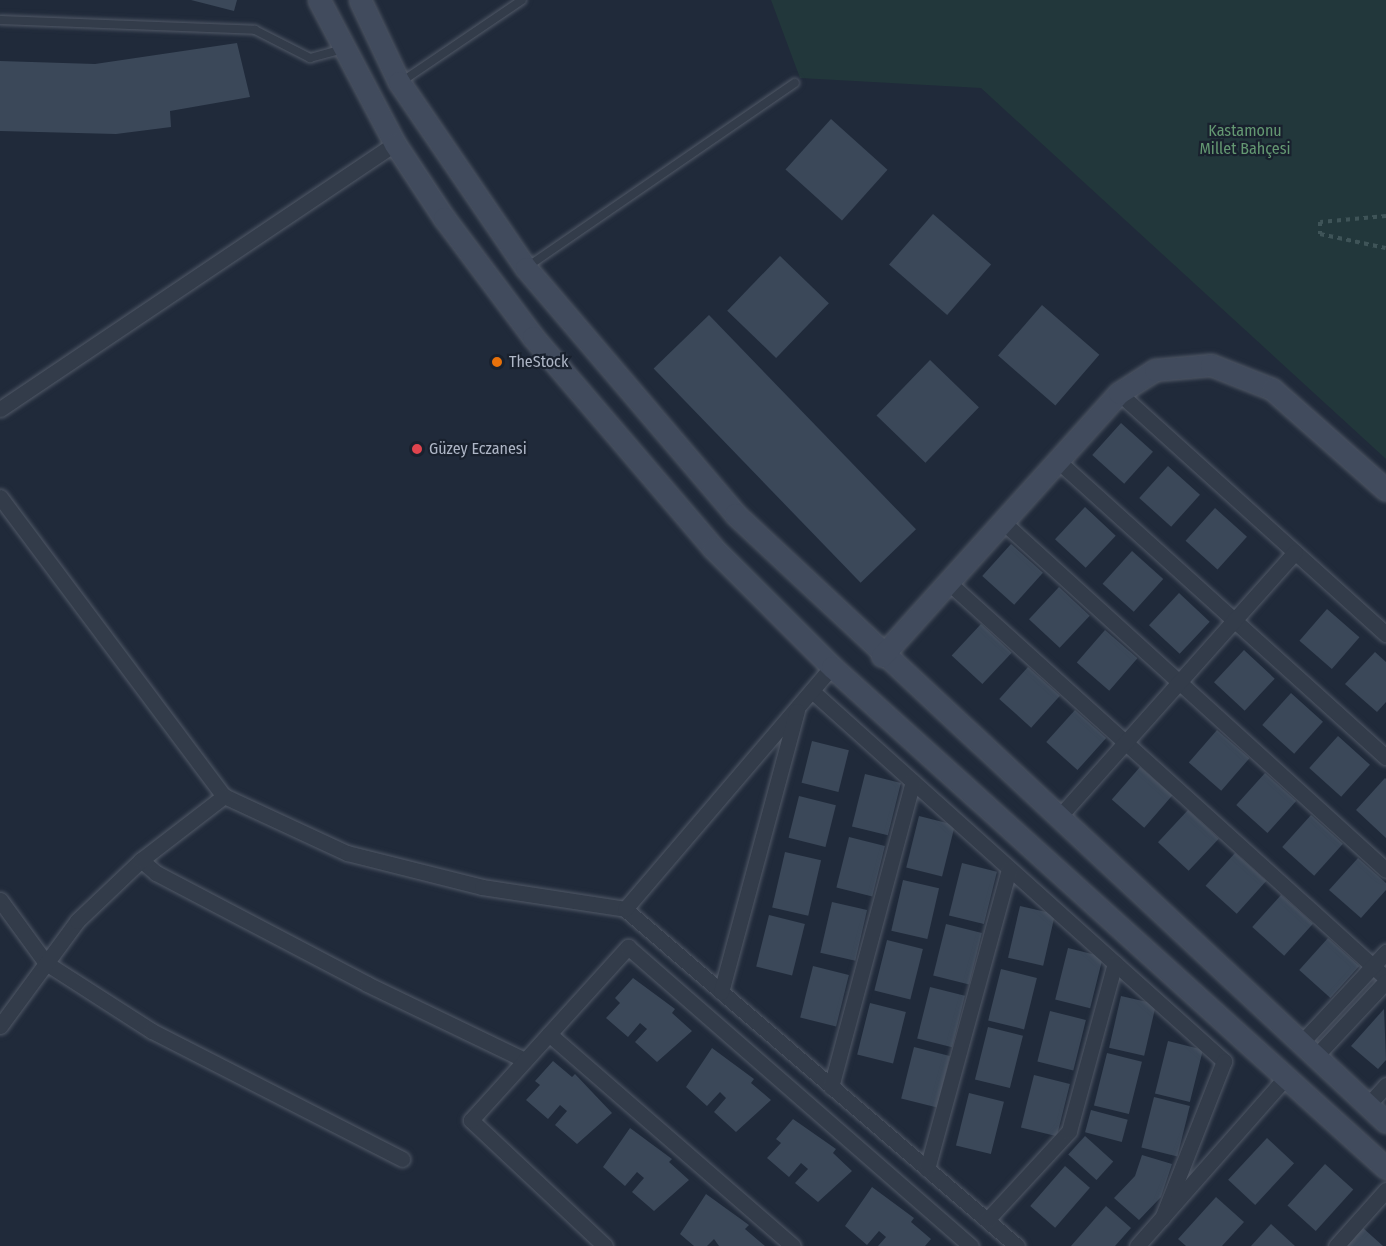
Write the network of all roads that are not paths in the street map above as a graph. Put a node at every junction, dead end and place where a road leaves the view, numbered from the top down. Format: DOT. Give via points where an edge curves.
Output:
graph roads {
  1 [pos="319,0"];
  2 [pos="360,0"];
  3 [pos="522,0"];
  4 [pos="0,20"];
  5 [pos="343,49"];
  6 [pos="399,82"];
  7 [pos="795,83"];
  8 [pos="395,144"];
  9 [pos="526,268"];
  10 [pos="1119,393"];
  11 [pos="0,409"];
  12 [pos="1058,461"];
  13 [pos="1386,490"];
  14 [pos="0,497"];
  15 [pos="1002,522"];
  16 [pos="1295,552"];
  17 [pos="948,582"];
  18 [pos="1234,620"];
  19 [pos="1386,634"];
  20 [pos="882,656"];
  21 [pos="832,667"];
  22 [pos="1179,682"];
  23 [pos="812,691"];
  24 [pos="798,706"];
  25 [pos="1126,742"];
  26 [pos="1386,758"];
  27 [pos="913,782"];
  28 [pos="224,796"];
  29 [pos="1058,818"];
  30 [pos="141,860"];
  31 [pos="1009,868"];
  32 [pos="1386,870"];
  33 [pos="0,900"];
  34 [pos="625,909"];
  35 [pos="1386,952"];
  36 [pos="46,963"];
  37 [pos="1115,963"];
  38 [pos="1373,966"];
  39 [pos="1386,979"];
  40 [pos="721,992"];
  41 [pos="0,1026"];
  42 [pos="549,1034"];
  43 [pos="1308,1050"];
  44 [pos="525,1060"];
  45 [pos="1284,1079"];
  46 [pos="1386,1085"];
  47 [pos="831,1087"];
  48 [pos="1368,1105"];
  49 [pos="1386,1122"];
  50 [pos="402,1159"];
  51 [pos="1386,1168"];
  52 [pos="927,1169"];
  53 [pos="1386,1190"];
  54 [pos="1162,1218"];
  55 [pos="987,1220"];
  56 [pos="605,1246"];
  57 [pos="793,1246"];
  58 [pos="970,1246"];
  59 [pos="1017,1246"];
  60 [pos="1137,1246"];
  61 [pos="1336,1246"];
  1 -- 5 [label="main road"];
  2 -- 6 [label="main road"];
  3 -- 6 [label="lane"];
  4 -- 5 [label="lane" via="255,30 276,36 310,58"];
  5 -- 8 [label="main road"];
  6 -- 9 [label="main road"];
  7 -- 9 [label="lane"];
  8 -- 11 [label="street"];
  8 -- 21 [label="main road" via="532,337 713,548"];
  9 -- 20 [label="main road" via="735,513"];
  10 -- 12 [label="main road"];
  10 -- 13 [label="main road" via="1155,370 1211,365 1235,371 1272,389"];
  10 -- 16 [label="street"];
  12 -- 15 [label="main road"];
  12 -- 18 [label="street"];
  14 -- 28 [label="street"];
  15 -- 17 [label="main road"];
  15 -- 22 [label="street"];
  16 -- 18 [label="street"];
  16 -- 19 [label="street"];
  17 -- 20 [label="main road"];
  17 -- 25 [label="street"];
  18 -- 22 [label="street"];
  18 -- 26 [label="street"];
  20 -- 29 [label="main road"];
  21 -- 23 [label="street"];
  21 -- 45 [label="main road"];
  22 -- 25 [label="street"];
  22 -- 32 [label="street"];
  23 -- 24 [label="street"];
  23 -- 27 [label="street"];
  24 -- 34 [label="street"];
  24 -- 40 [label="street"];
  25 -- 29 [label="street"];
  25 -- 38 [label="street"];
  27 -- 31 [label="street"];
  27 -- 47 [label="street"];
  28 -- 30 [label="street"];
  28 -- 34 [label="street" via="347,853 482,887"];
  29 -- 43 [label="main road"];
  30 -- 36 [label="street" via="77,921"];
  30 -- 44 [label="street" via="156,873 356,978"];
  31 -- 37 [label="street"];
  31 -- 52 [label="street"];
  33 -- 36 [label="street"];
  34 -- 40 [label="street"];
  35 -- 38 [label="street"];
  36 -- 41 [label="street"];
  36 -- 50 [label="street" via="152,1031"];
  37 -- 54 [label="street" via="1224,1061"];
  37 -- 55 [label="street" via="1069,1131"];
  38 -- 39 [label="street"];
  38 -- 43 [label="street"];
  39 -- 43 [label="street"];
  40 -- 47 [label="street"];
  42 -- 44 [label="street"];
  42 -- 57 [label="street"];
  42 -- 58 [label="street" via="628,947"];
  43 -- 48 [label="main road"];
  44 -- 56 [label="street" via="471,1120"];
  45 -- 51 [label="main road"];
  45 -- 54 [label="street"];
  46 -- 48 [label="street"];
  47 -- 52 [label="street"];
  48 -- 49 [label="main road"];
  52 -- 55 [label="street"];
  53 -- 61 [label="street"];
  54 -- 60 [label="street"];
  55 -- 59 [label="street"];
}
